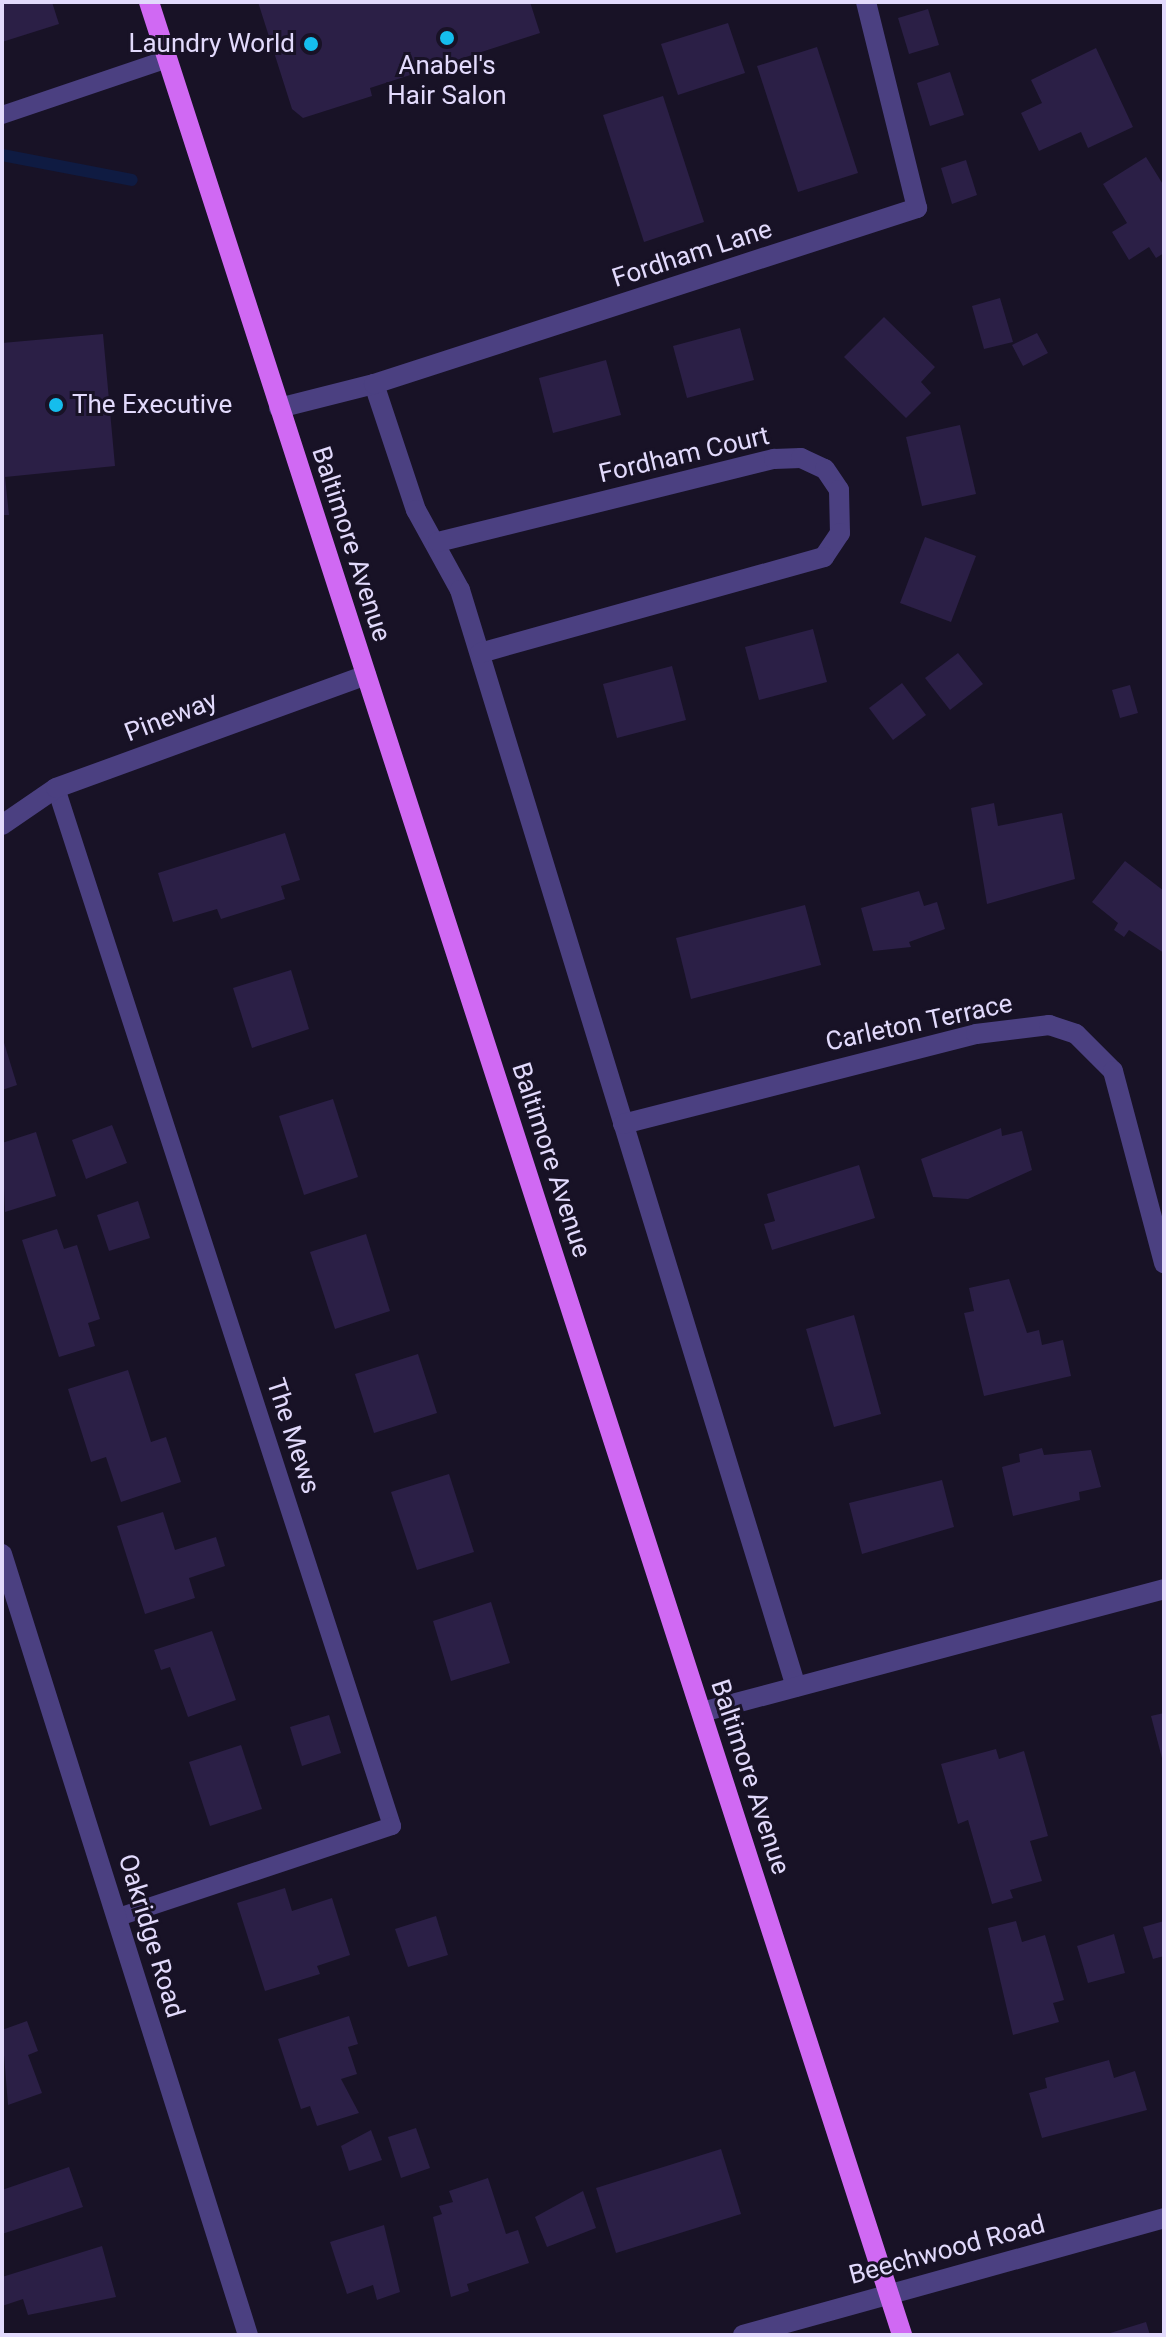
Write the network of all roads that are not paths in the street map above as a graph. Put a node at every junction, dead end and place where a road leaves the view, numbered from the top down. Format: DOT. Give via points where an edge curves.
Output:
graph roads {
  1 [pos="149,2"];
  2 [pos="866,2"];
  3 [pos="167,59"];
  4 [pos="2,115"];
  5 [pos="374,384"];
  6 [pos="279,408"];
  7 [pos="438,542"];
  8 [pos="480,653"];
  9 [pos="366,675"];
  10 [pos="56,788"];
  11 [pos="2,825"];
  12 [pos="623,1124"];
  13 [pos="1164,1263"];
  14 [pos="2,1554"];
  15 [pos="1164,1589"];
  16 [pos="796,1687"];
  17 [pos="702,1712"];
  18 [pos="118,1917"];
  19 [pos="1164,2218"];
  20 [pos="889,2292"];
  21 [pos="248,2335"];
  22 [pos="743,2335"];
  23 [pos="902,2335"];
  1 -- 3 [label="main road, Baltimore Avenue"];
  2 -- 5 [label="street, Fordham Lane" via="917,208"];
  3 -- 4 [label="lane"];
  3 -- 6 [label="main road, Baltimore Avenue"];
  5 -- 6 [label="street, Fordham Lane"];
  5 -- 7 [label="street" via="416,510"];
  6 -- 9 [label="main road, Baltimore Avenue"];
  7 -- 8 [label="street"];
  7 -- 8 [label="street, Fordham Court" via="774,459 801,458 825,469 839,490 840,533 824,557"];
  8 -- 12 [label="street"];
  9 -- 10 [label="street, Pineway"];
  9 -- 17 [label="main road, Baltimore Avenue"];
  10 -- 11 [label="street, Pineway"];
  10 -- 18 [label="lane, The Mews" via="392,1826"];
  12 -- 13 [label="street, Carleton Terrace" via="961,1037 1049,1025 1076,1034 1113,1071"];
  12 -- 16 [label="street"];
  14 -- 18 [label="street, Oakridge Road"];
  15 -- 16 [label="street"];
  16 -- 17 [label="street"];
  17 -- 20 [label="main road, Baltimore Avenue"];
  18 -- 21 [label="street, Oakridge Road"];
  19 -- 20 [label="street, Beechwood Road"];
  20 -- 22 [label="street, Beechwood Road"];
  20 -- 23 [label="main road, Baltimore Avenue"];
}
